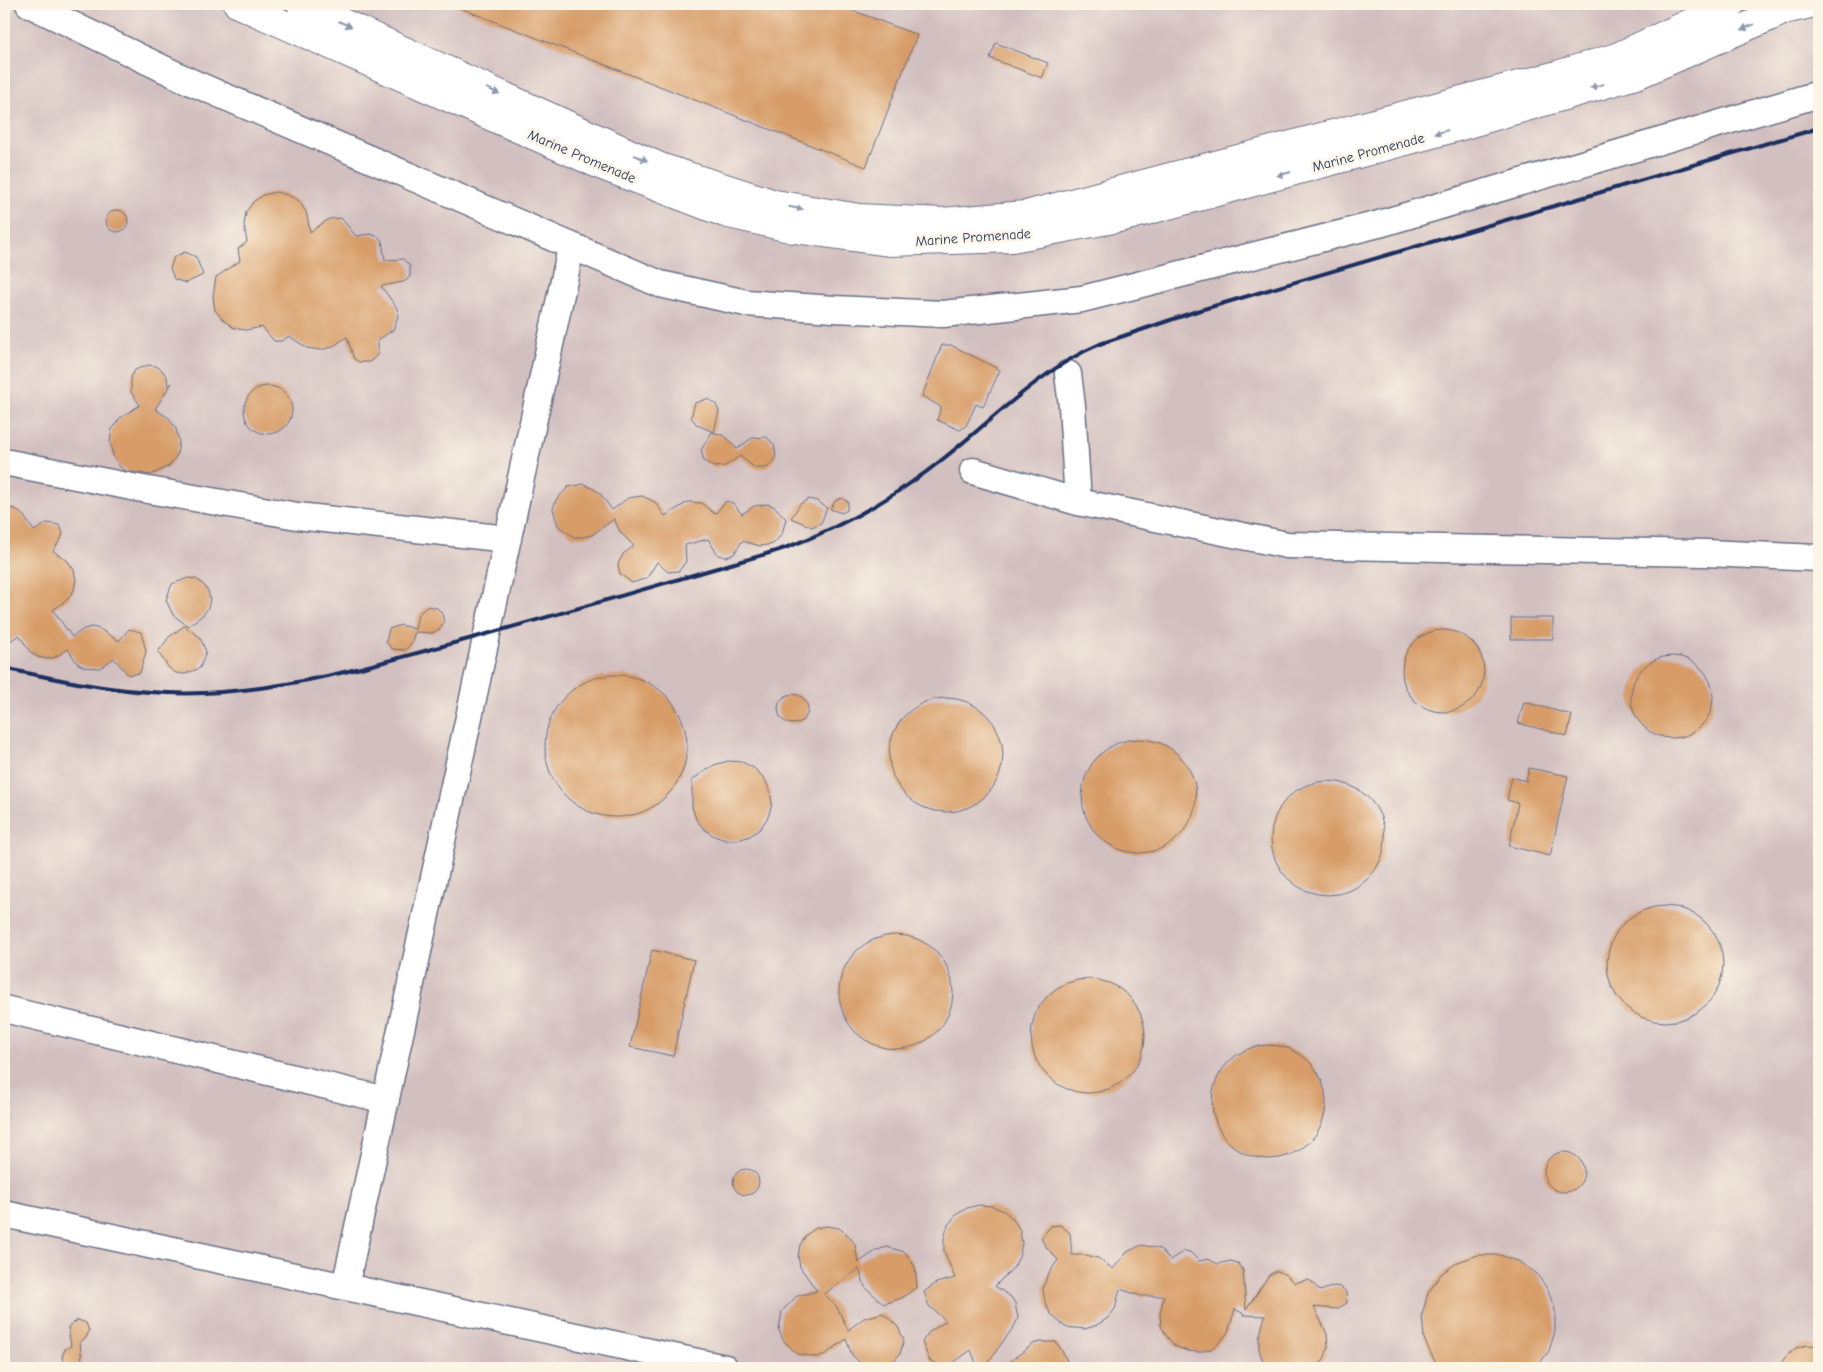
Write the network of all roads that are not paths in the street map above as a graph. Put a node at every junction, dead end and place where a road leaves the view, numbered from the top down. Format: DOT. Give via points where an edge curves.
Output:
graph roads {
  1 [pos="29,4"];
  2 [pos="238,4"];
  3 [pos="301,4"];
  4 [pos="1731,4"];
  5 [pos="1810,4"];
  6 [pos="1819,94"];
  7 [pos="571,248"];
  8 [pos="1068,374"];
  9 [pos="4,462"];
  10 [pos="973,472"];
  11 [pos="1078,502"];
  12 [pos="508,539"];
  13 [pos="1819,558"];
  14 [pos="4,1009"];
  15 [pos="386,1100"];
  16 [pos="4,1214"];
  17 [pos="345,1287"];
  18 [pos="725,1368"];
  1 -- 7 [label="street" via="191,82"];
  5 -- 2 [label="main road, Marine Promenade, one-way" via="1785,10 1638,74 1445,131 1124,217 1012,238 889,242 794,228 725,213 605,167"];
  3 -- 4 [label="main road, Marine Promenade, one-way" via="660,167 776,204 859,218 942,222 1026,215 1557,75 1617,57"];
  6 -- 7 [label="street" via="1379,224 1082,298 943,314 746,303 660,284"];
  7 -- 12 [label="street"];
  8 -- 11 [label="street"];
  9 -- 12 [label="street" via="297,516"];
  10 -- 11 [label="street"];
  11 -- 13 [label="street" via="1287,545"];
  12 -- 15 [label="street"];
  14 -- 15 [label="street"];
  15 -- 17 [label="street"];
  16 -- 17 [label="street"];
  17 -- 18 [label="street"];
}
